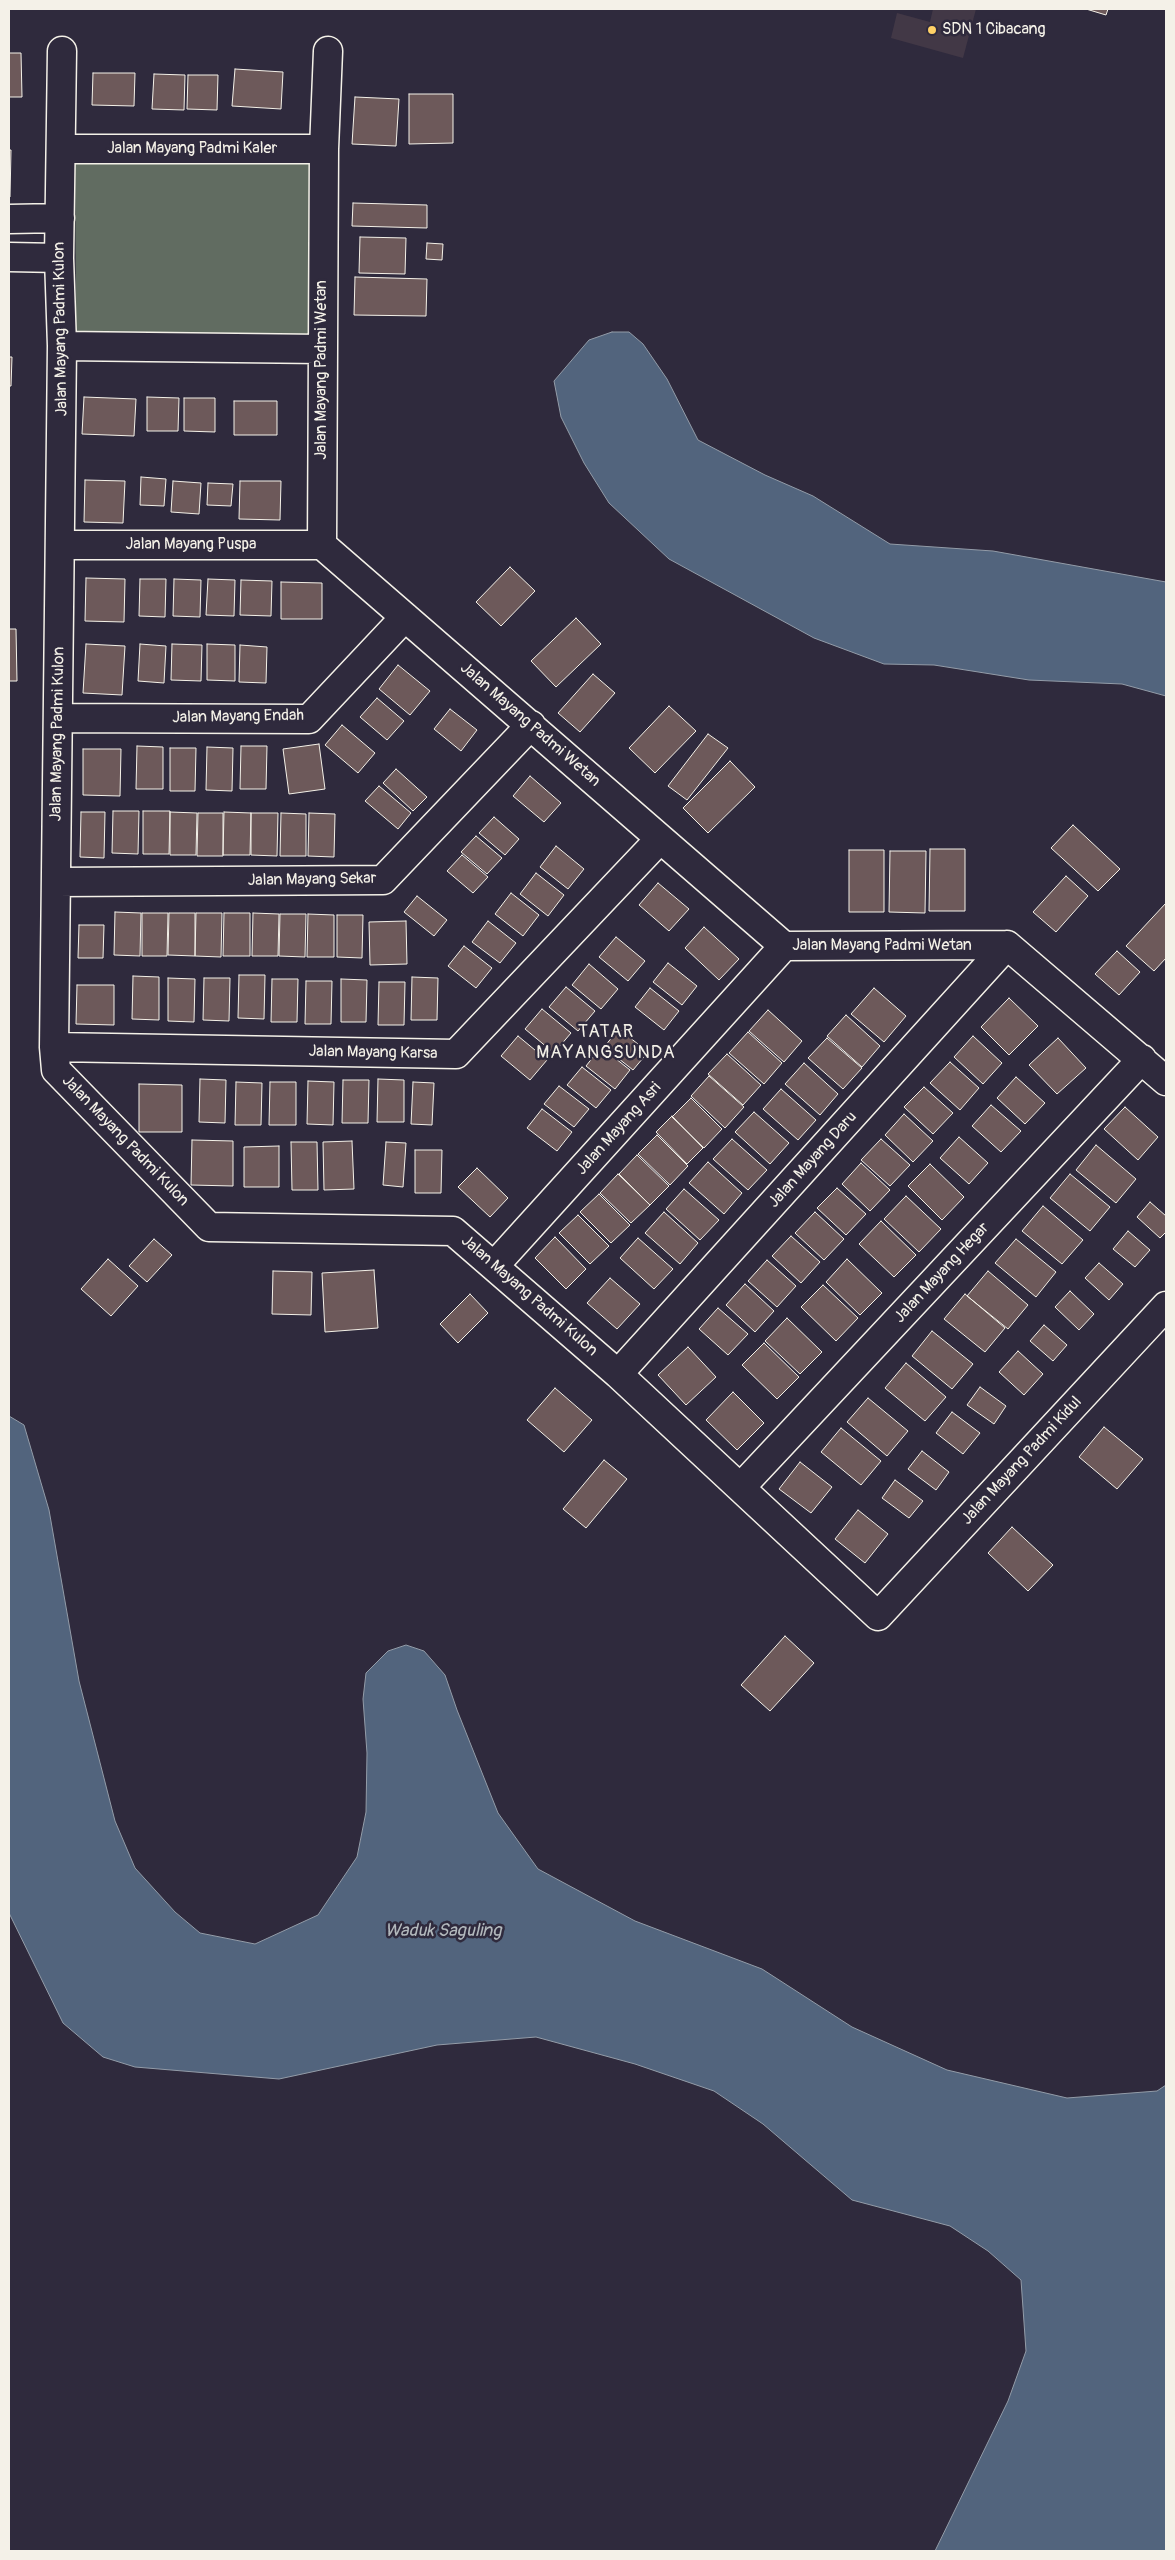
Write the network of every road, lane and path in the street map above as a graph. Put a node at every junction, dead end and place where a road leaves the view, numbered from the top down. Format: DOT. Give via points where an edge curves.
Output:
graph roads {
  1 [pos="62,50"];
  2 [pos="328,50"];
  3 [pos="61,148"];
  4 [pos="324,149"];
  5 [pos="60,218"];
  6 [pos="9,219"];
  7 [pos="9,257"];
  8 [pos="59,258"];
  9 [pos="62,346"];
  10 [pos="322,349"];
  11 [pos="60,545"];
  12 [pos="322,545"];
  13 [pos="405,617"];
  14 [pos="58,718"];
  15 [pos="531,726"];
  16 [pos="660,839"];
  17 [pos="57,882"];
  18 [pos="784,946"];
  19 [pos="1007,946"];
  20 [pos="54,1047"];
  21 [pos="1142,1059"];
  22 [pos="1166,1081"];
  23 [pos="494,1266"];
  24 [pos="1166,1306"];
  25 [pos="618,1374"];
  26 [pos="742,1487"];
  27 [pos="878,1616"];
  1 -- 3 [label="street, Jalan Mayang Padmi Kulon"];
  2 -- 4 [label="street, Jalan Mayang Padmi Wetan"];
  3 -- 4 [label="street, Jalan Mayang Padmi Kaler"];
  3 -- 5 [label="street, Jalan Mayang Padmi Kulon"];
  4 -- 10 [label="street, Jalan Mayang Padmi Wetan"];
  5 -- 6 [label="street"];
  5 -- 8 [label="street, Jalan Mayang Padmi Kulon"];
  7 -- 8 [label="street"];
  8 -- 9 [label="street, Jalan Mayang Padmi Kulon"];
  9 -- 10 [label="street"];
  9 -- 11 [label="street, Jalan Mayang Padmi Kulon"];
  10 -- 12 [label="street, Jalan Mayang Padmi Wetan"];
  11 -- 12 [label="street, Jalan Mayang Puspa"];
  11 -- 14 [label="street, Jalan Mayang Padmi Kulon"];
  12 -- 13 [label="street, Jalan Mayang Padmi Wetan"];
  13 -- 14 [label="street, Jalan Mayang Endah" via="308,719"];
  13 -- 15 [label="street, Jalan Mayang Padmi Wetan"];
  14 -- 17 [label="street, Jalan Mayang Padmi Kulon"];
  15 -- 16 [label="street, Jalan Mayang Padmi Wetan"];
  15 -- 17 [label="street, Jalan Mayang Sekar" via="383,880"];
  16 -- 18 [label="street, Jalan Mayang Padmi Wetan"];
  16 -- 20 [label="street, Jalan Mayang Karsa" via="456,1054"];
  17 -- 20 [label="street, Jalan Mayang Padmi Kulon"];
  18 -- 19 [label="street, Jalan Mayang Padmi Wetan"];
  18 -- 23 [label="street, Jalan Mayang Asri"];
  19 -- 21 [label="street"];
  19 -- 25 [label="street, Jalan Mayang Daru"];
  20 -- 23 [label="street, Jalan Mayang Padmi Kulon" via="56,1070 209,1227 454,1231"];
  21 -- 22 [label="street"];
  21 -- 26 [label="street, Jalan Mayang Hegar"];
  23 -- 25 [label="street, Jalan Mayang Padmi Kulon"];
  24 -- 27 [label="street, Jalan Mayang Padmi Kidul"];
  25 -- 26 [label="street, Jalan Mayang Padmi Kulon"];
  26 -- 27 [label="street, Jalan Mayang Padmi Kulon"];
}
